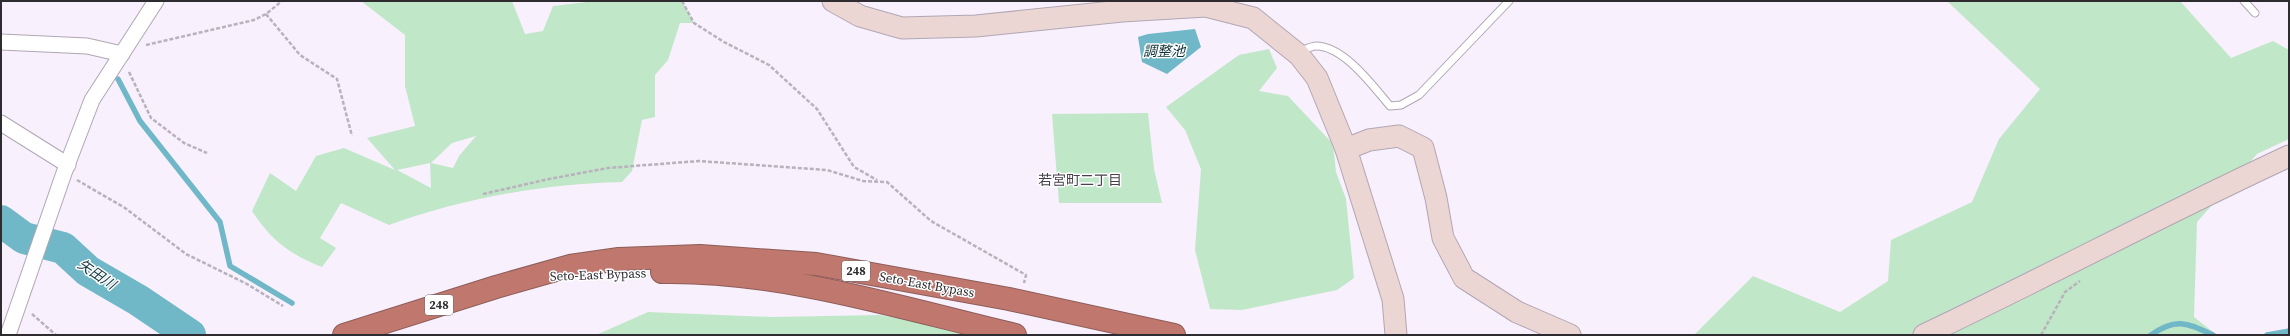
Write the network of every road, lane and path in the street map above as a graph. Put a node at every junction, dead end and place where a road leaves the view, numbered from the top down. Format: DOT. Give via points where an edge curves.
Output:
graph roads {
  1 [pos="156,1"];
  2 [pos="282,1"];
  3 [pos="682,1"];
  4 [pos="833,1"];
  5 [pos="1509,1"];
  6 [pos="2244,1"];
  7 [pos="2255,13"];
  8 [pos="266,14"];
  9 [pos="1,42"];
  10 [pos="126,48"];
  11 [pos="1297,53"];
  12 [pos="1,123"];
  13 [pos="352,136"];
  14 [pos="1346,149"];
  15 [pos="206,153"];
  16 [pos="2289,156"];
  17 [pos="66,169"];
  18 [pos="878,181"];
  19 [pos="483,194"];
  20 [pos="535,277"];
  21 [pos="2084,278"];
  22 [pos="22,297"];
  23 [pos="1021,302"];
  24 [pos="283,306"];
  25 [pos="8,335"];
  26 [pos="56,335"];
  27 [pos="344,335"];
  28 [pos="1015,335"];
  29 [pos="1174,335"];
  30 [pos="1396,335"];
  31 [pos="1570,335"];
  32 [pos="1924,335"];
  33 [pos="2041,335"];
  1 -- 10 [label="street"];
  2 -- 8 [label="path"];
  3 -- 18 [label="path" via="694,23 769,65 807,99 817,109 854,168"];
  4 -- 11 [label="street" via="860,16 902,28 976,26 1122,11 1206,6 1253,18"];
  5 -- 11 [label="lane" via="1419,94 1401,105 1390,106 1352,64 1331,49 1315,46"];
  6 -- 7 [label="lane"];
  8 -- 10 [label="path" via="254,20"];
  8 -- 13 [label="path" via="300,55 337,79"];
  9 -- 10 [label="street"];
  10 -- 15 [label="path" via="136,90 151,118 184,143"];
  10 -- 17 [label="street" via="92,100"];
  11 -- 14 [label="street" via="1317,78"];
  12 -- 17 [label="street"];
  14 -- 30 [label="street" via="1393,299"];
  14 -- 31 [label="street" via="1369,140 1400,136 1423,148 1443,238 1464,278 1517,312"];
  16 -- 32 [label="street" via="2218,188 2011,294"];
  17 -- 22 [label="street"];
  17 -- 24 [label="path" via="125,208 186,254"];
  18 -- 19 [label="path" via="863,181 827,170 699,161 608,168"];
  18 -- 23 [label="path" via="886,182 931,222 1026,275"];
  20 -- 23 [label="highway, Seto-East Bypass / 248" via="570,266 618,259 700,256 753,258 816,264"];
  20 -- 27 [label="highway, Seto-East Bypass / 248"];
  20 -- 28 [label="highway, Seto-East Bypass / 248" via="693,272 787,282"];
  21 -- 33 [label="path" via="2065,292"];
  22 -- 25 [label="street"];
  22 -- 26 [label="path" via="43,326"];
  23 -- 29 [label="highway, Seto-East Bypass / 248"];
}
